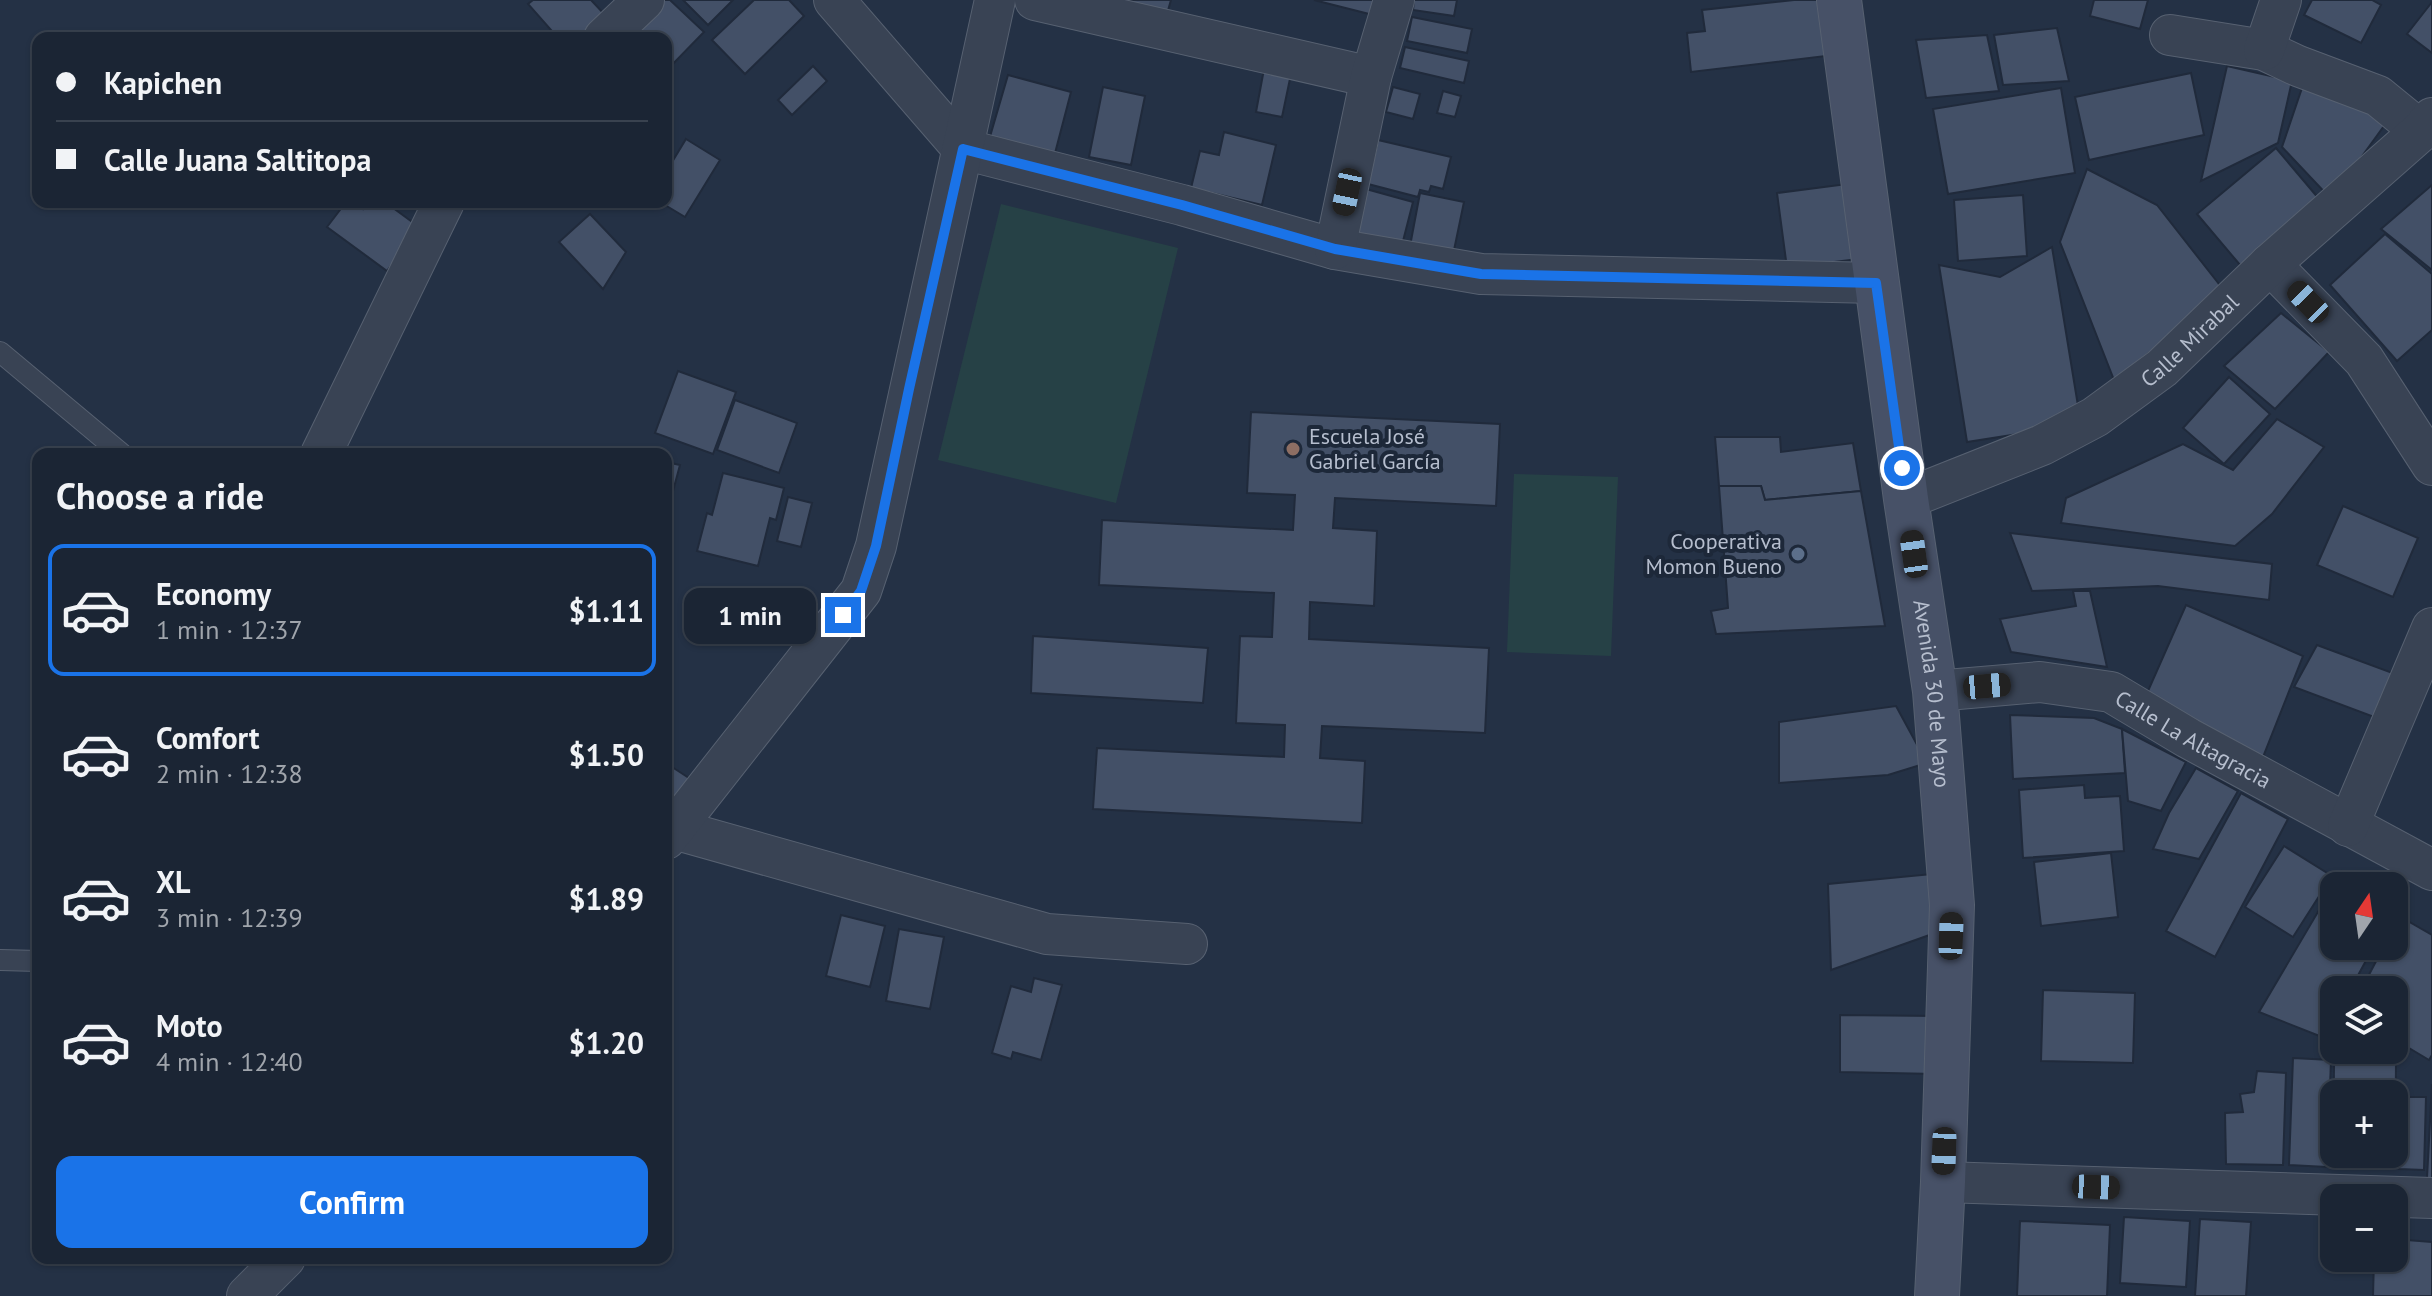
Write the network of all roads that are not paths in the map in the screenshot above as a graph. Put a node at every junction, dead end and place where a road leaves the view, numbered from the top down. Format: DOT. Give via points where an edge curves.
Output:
graph roads {
  1 [pos="644,0"];
  2 [pos="834,0"];
  3 [pos="995,0"];
  4 [pos="1035,0"];
  5 [pos="1394,0"];
  6 [pos="1839,0"];
  7 [pos="2281,0"];
  8 [pos="610,32"];
  9 [pos="2170,35"];
  10 [pos="2264,50"];
  11 [pos="1371,77"];
  12 [pos="2426,124"];
  13 [pos="963,149"];
  14 [pos="429,209"];
  15 [pos="1335,249"];
  16 [pos="2270,264"];
  17 [pos="1876,283"];
  18 [pos="0,352"];
  19 [pos="115,448"];
  20 [pos="324,448"];
  21 [pos="2432,465"];
  22 [pos="1906,499"];
  23 [pos="2432,628"];
  24 [pos="1935,691"];
  25 [pos="2348,826"];
  26 [pos="672,831"];
  27 [pos="672,835"];
  28 [pos="2432,870"];
  29 [pos="1187,944"];
  30 [pos="0,960"];
  31 [pos="32,961"];
  32 [pos="1943,1182"];
  33 [pos="2432,1198"];
  34 [pos="279,1264"];
  35 [pos="247,1296"];
  36 [pos="1937,1296"];
  1 -- 8 [label="street"];
  2 -- 13 [label="street"];
  3 -- 13 [label="street"];
  4 -- 11 [label="street"];
  5 -- 11 [label="street"];
  6 -- 17 [label="main road, Avenida 30 de Mayo"];
  7 -- 10 [label="street"];
  9 -- 10 [label="street"];
  10 -- 12 [label="street" via="2378,96"];
  11 -- 15 [label="street"];
  12 -- 16 [label="street, Calle Mirabal"];
  13 -- 15 [label="street"];
  13 -- 26 [label="street" via="876,546 861,591"];
  14 -- 20 [label="street"];
  15 -- 17 [label="street" via="1481,274"];
  16 -- 21 [label="street" via="2364,360"];
  16 -- 22 [label="street, Calle Mirabal" via="2162,368 2095,417 2042,445"];
  17 -- 22 [label="main road, Avenida 30 de Mayo"];
  18 -- 19 [label="lane"];
  22 -- 24 [label="main road, Avenida 30 de Mayo"];
  23 -- 25 [label="street"];
  24 -- 25 [label="street, Calle La Altagracia" via="2040,682 2111,692"];
  24 -- 32 [label="main road, Avenida 30 de Mayo" via="1952,905"];
  25 -- 28 [label="street, Calle La Altagracia"];
  27 -- 29 [label="street" via="1047,934"];
  30 -- 31 [label="lane"];
  32 -- 33 [label="street"];
  32 -- 36 [label="main road, Avenida 30 de Mayo"];
  34 -- 35 [label="street"];
}
